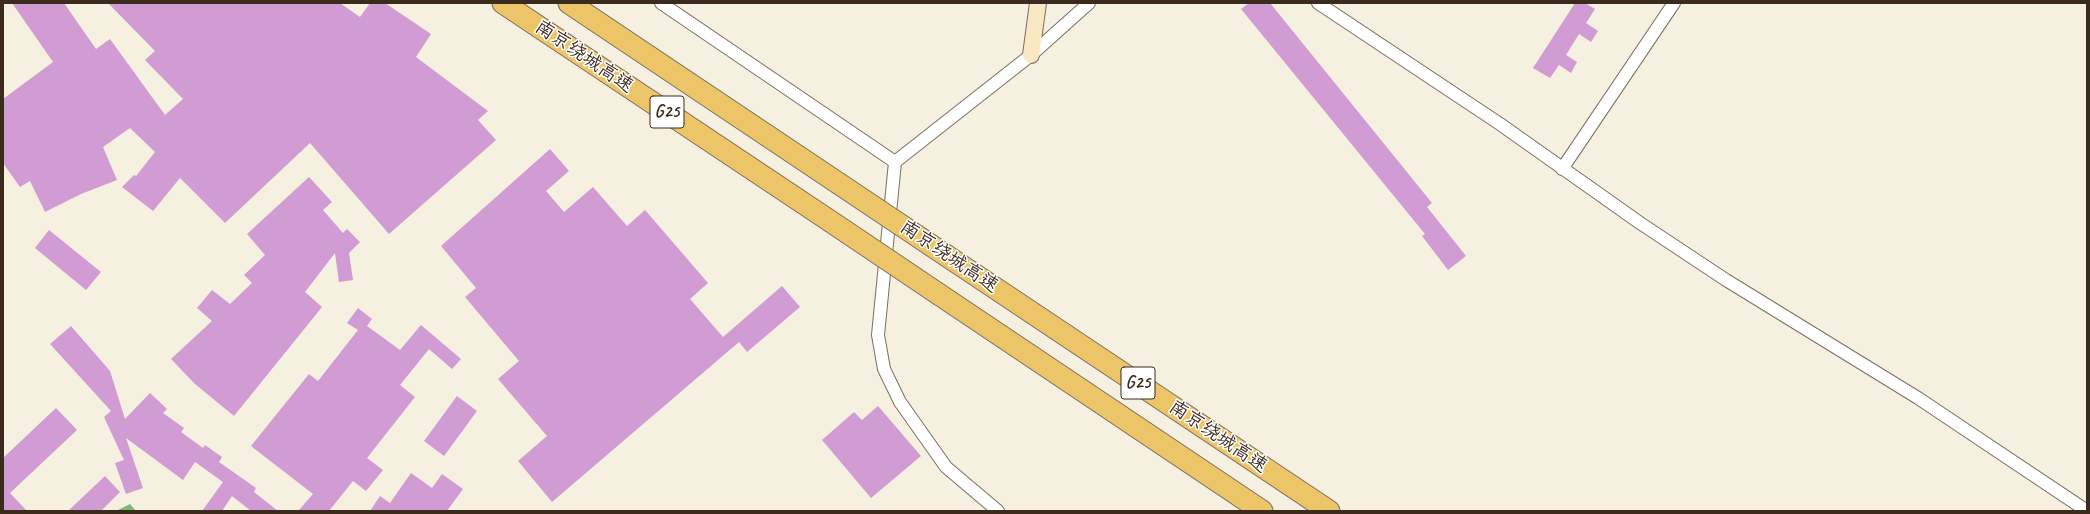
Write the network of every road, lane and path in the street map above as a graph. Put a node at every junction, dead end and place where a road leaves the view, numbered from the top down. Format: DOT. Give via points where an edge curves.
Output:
graph roads {
  1 [pos="504,3"];
  2 [pos="569,3"];
  3 [pos="661,3"];
  4 [pos="1038,3"];
  5 [pos="1089,3"];
  6 [pos="1318,3"];
  7 [pos="1674,3"];
  8 [pos="1031,55"];
  9 [pos="895,162"];
  10 [pos="1562,168"];
  11 [pos="998,511"];
  12 [pos="1262,511"];
  13 [pos="1329,511"];
  14 [pos="2087,511"];
  1 -- 12 [label="highway, 南京绕城高速 / G25, bridge"];
  2 -- 13 [label="highway, 南京绕城高速 / G25, bridge"];
  3 -- 9 [label="street"];
  4 -- 8 [label="street"];
  5 -- 8 [label="street"];
  6 -- 10 [label="street"];
  7 -- 10 [label="street"];
  8 -- 9 [label="street"];
  9 -- 11 [label="street" via="878,335 884,369 900,402 946,468"];
  10 -- 14 [label="street" via="1713,271 1918,398"];
}
